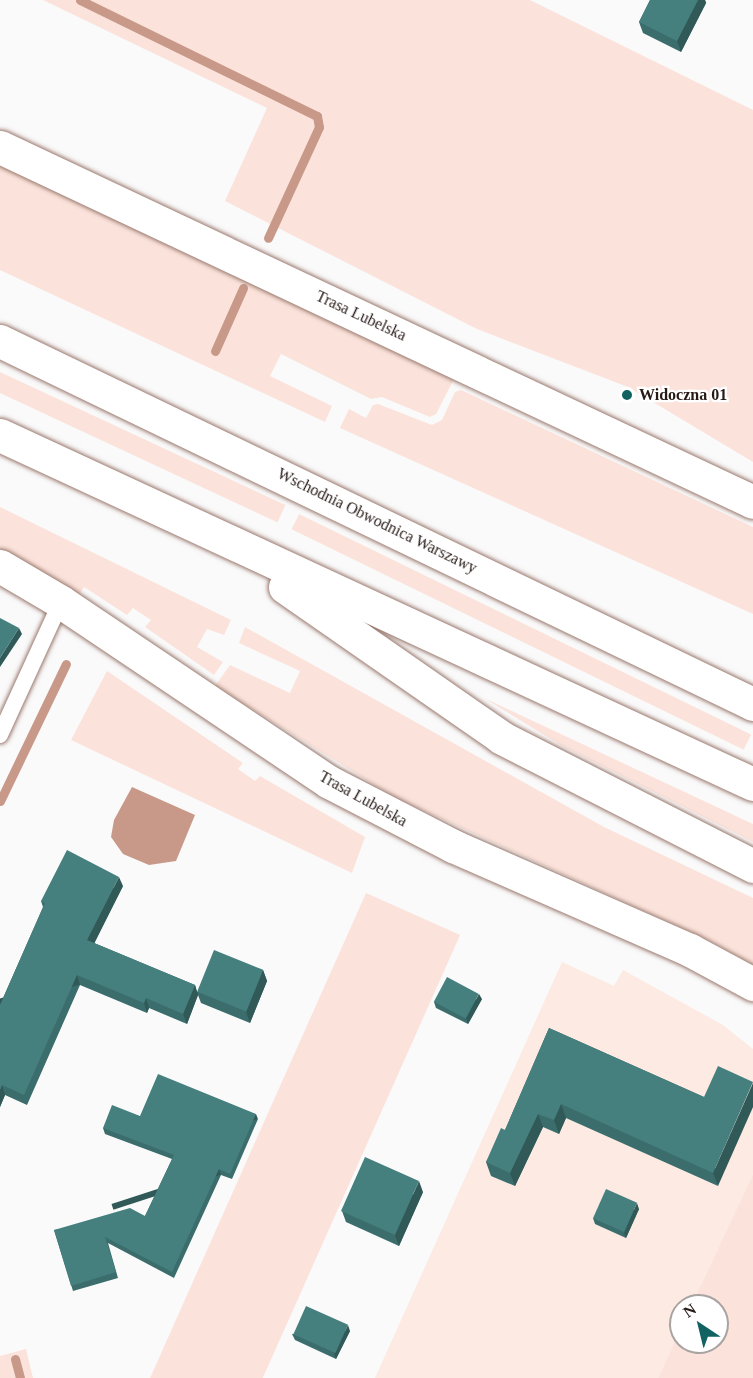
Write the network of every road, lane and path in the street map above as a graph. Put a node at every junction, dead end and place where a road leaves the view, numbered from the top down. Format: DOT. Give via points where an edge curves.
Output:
graph roads {
  1 [pos="0,147"];
  2 [pos="0,341"];
  3 [pos="0,435"];
  4 [pos="753,502"];
  5 [pos="210,535"];
  6 [pos="0,566"];
  7 [pos="62,602"];
  8 [pos="752,702"];
  9 [pos="0,735"];
  10 [pos="753,784"];
  11 [pos="753,866"];
  12 [pos="753,984"];
  1 -- 4 [label="main road, Trasa Lubelska"];
  2 -- 8 [label="main road, Wschodnia Obwodnica Warszawy"];
  3 -- 5 [label="main road"];
  5 -- 10 [label="main road"];
  5 -- 11 [label="main road" via="502,738"];
  6 -- 7 [label="main road, Trasa Lubelska"];
  7 -- 9 [label="lane"];
  7 -- 12 [label="main road, Trasa Lubelska" via="349,792 453,846 690,950"];
}
